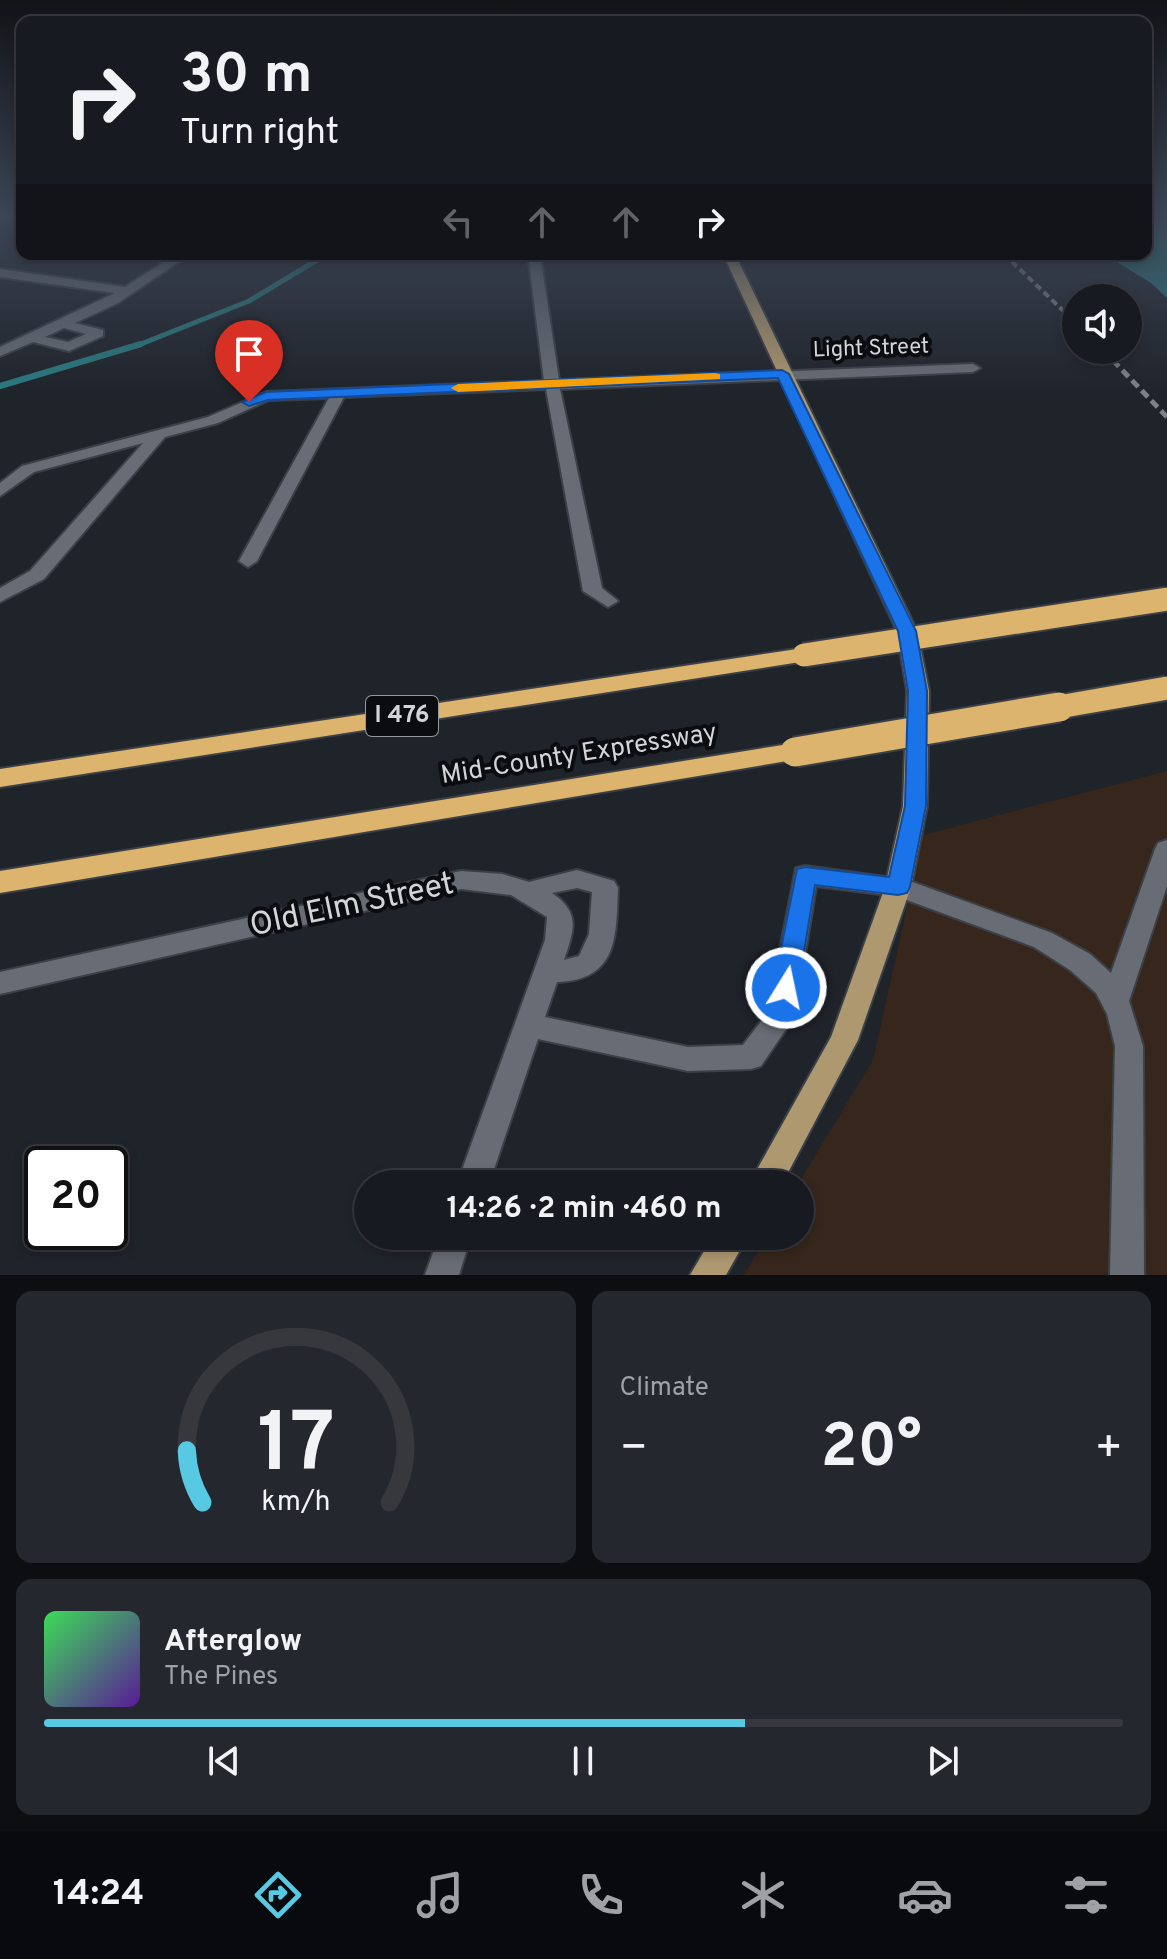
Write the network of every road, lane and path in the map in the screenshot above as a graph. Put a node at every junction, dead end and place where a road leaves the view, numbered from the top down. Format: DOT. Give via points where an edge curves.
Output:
graph roads {
  1 [pos="11,274"];
  2 [pos="152,274"];
  3 [pos="537,274"];
  4 [pos="738,274"];
  5 [pos="127,291"];
  6 [pos="65,324"];
  7 [pos="34,338"];
  8 [pos="0,352"];
  9 [pos="973,368"];
  10 [pos="782,374"];
  11 [pos="552,384"];
  12 [pos="339,393"];
  13 [pos="160,434"];
  14 [pos="0,491"];
  15 [pos="248,561"];
  16 [pos="0,596"];
  17 [pos="1167,599"];
  18 [pos="608,601"];
  19 [pos="1167,688"];
  20 [pos="0,778"];
  21 [pos="1167,849"];
  22 [pos="0,882"];
  23 [pos="898,887"];
  24 [pos="529,891"];
  25 [pos="547,972"];
  26 [pos="0,983"];
  27 [pos="1115,1002"];
  28 [pos="529,1025"];
  29 [pos="478,1170"];
  30 [pos="773,1170"];
  31 [pos="450,1250"];
  32 [pos="723,1250"];
  33 [pos="442,1275"];
  34 [pos="707,1275"];
  35 [pos="1127,1275"];
  1 -- 5 [label="street"];
  2 -- 5 [label="street"];
  3 -- 11 [label="street"];
  4 -- 10 [label="main road"];
  5 -- 6 [label="street"];
  6 -- 7 [label="street"];
  6 -- 7 [label="street" via="98,333 69,347"];
  7 -- 8 [label="street"];
  9 -- 10 [label="street, Light Street"];
  10 -- 11 [label="street, Light Street"];
  10 -- 23 [label="main road" via="907,631 918,691 915,806"];
  11 -- 12 [label="street, Light Street"];
  11 -- 18 [label="street" via="593,591"];
  12 -- 13 [label="street, Light Street" via="266,396 213,420"];
  12 -- 15 [label="street"];
  13 -- 14 [label="street, Light Street" via="28,469"];
  13 -- 16 [label="street" via="37,575"];
  17 -- 20 [label="highway, I 476, bridge"];
  19 -- 22 [label="highway, Mid-County Expressway, bridge"];
  21 -- 27 [label="street"];
  23 -- 27 [label="street" via="1043,940 1080,962 1106,985"];
  23 -- 28 [label="street" via="805,875 781,1016 751,1057 688,1059"];
  23 -- 30 [label="main road" via="844,1040"];
  24 -- 25 [label="street, Old Elm Street" via="560,913"];
  24 -- 25 [label="street" via="581,879 605,888 593,960 580,969"];
  24 -- 26 [label="street, Old Elm Street" via="505,883 461,880"];
  25 -- 28 [label="street, Old Elm Street"];
  27 -- 35 [label="street" via="1129,1046 1131,1084"];
  28 -- 29 [label="street, Old Elm Street"];
  31 -- 33 [label="street"];
  32 -- 34 [label="main road"];
}
